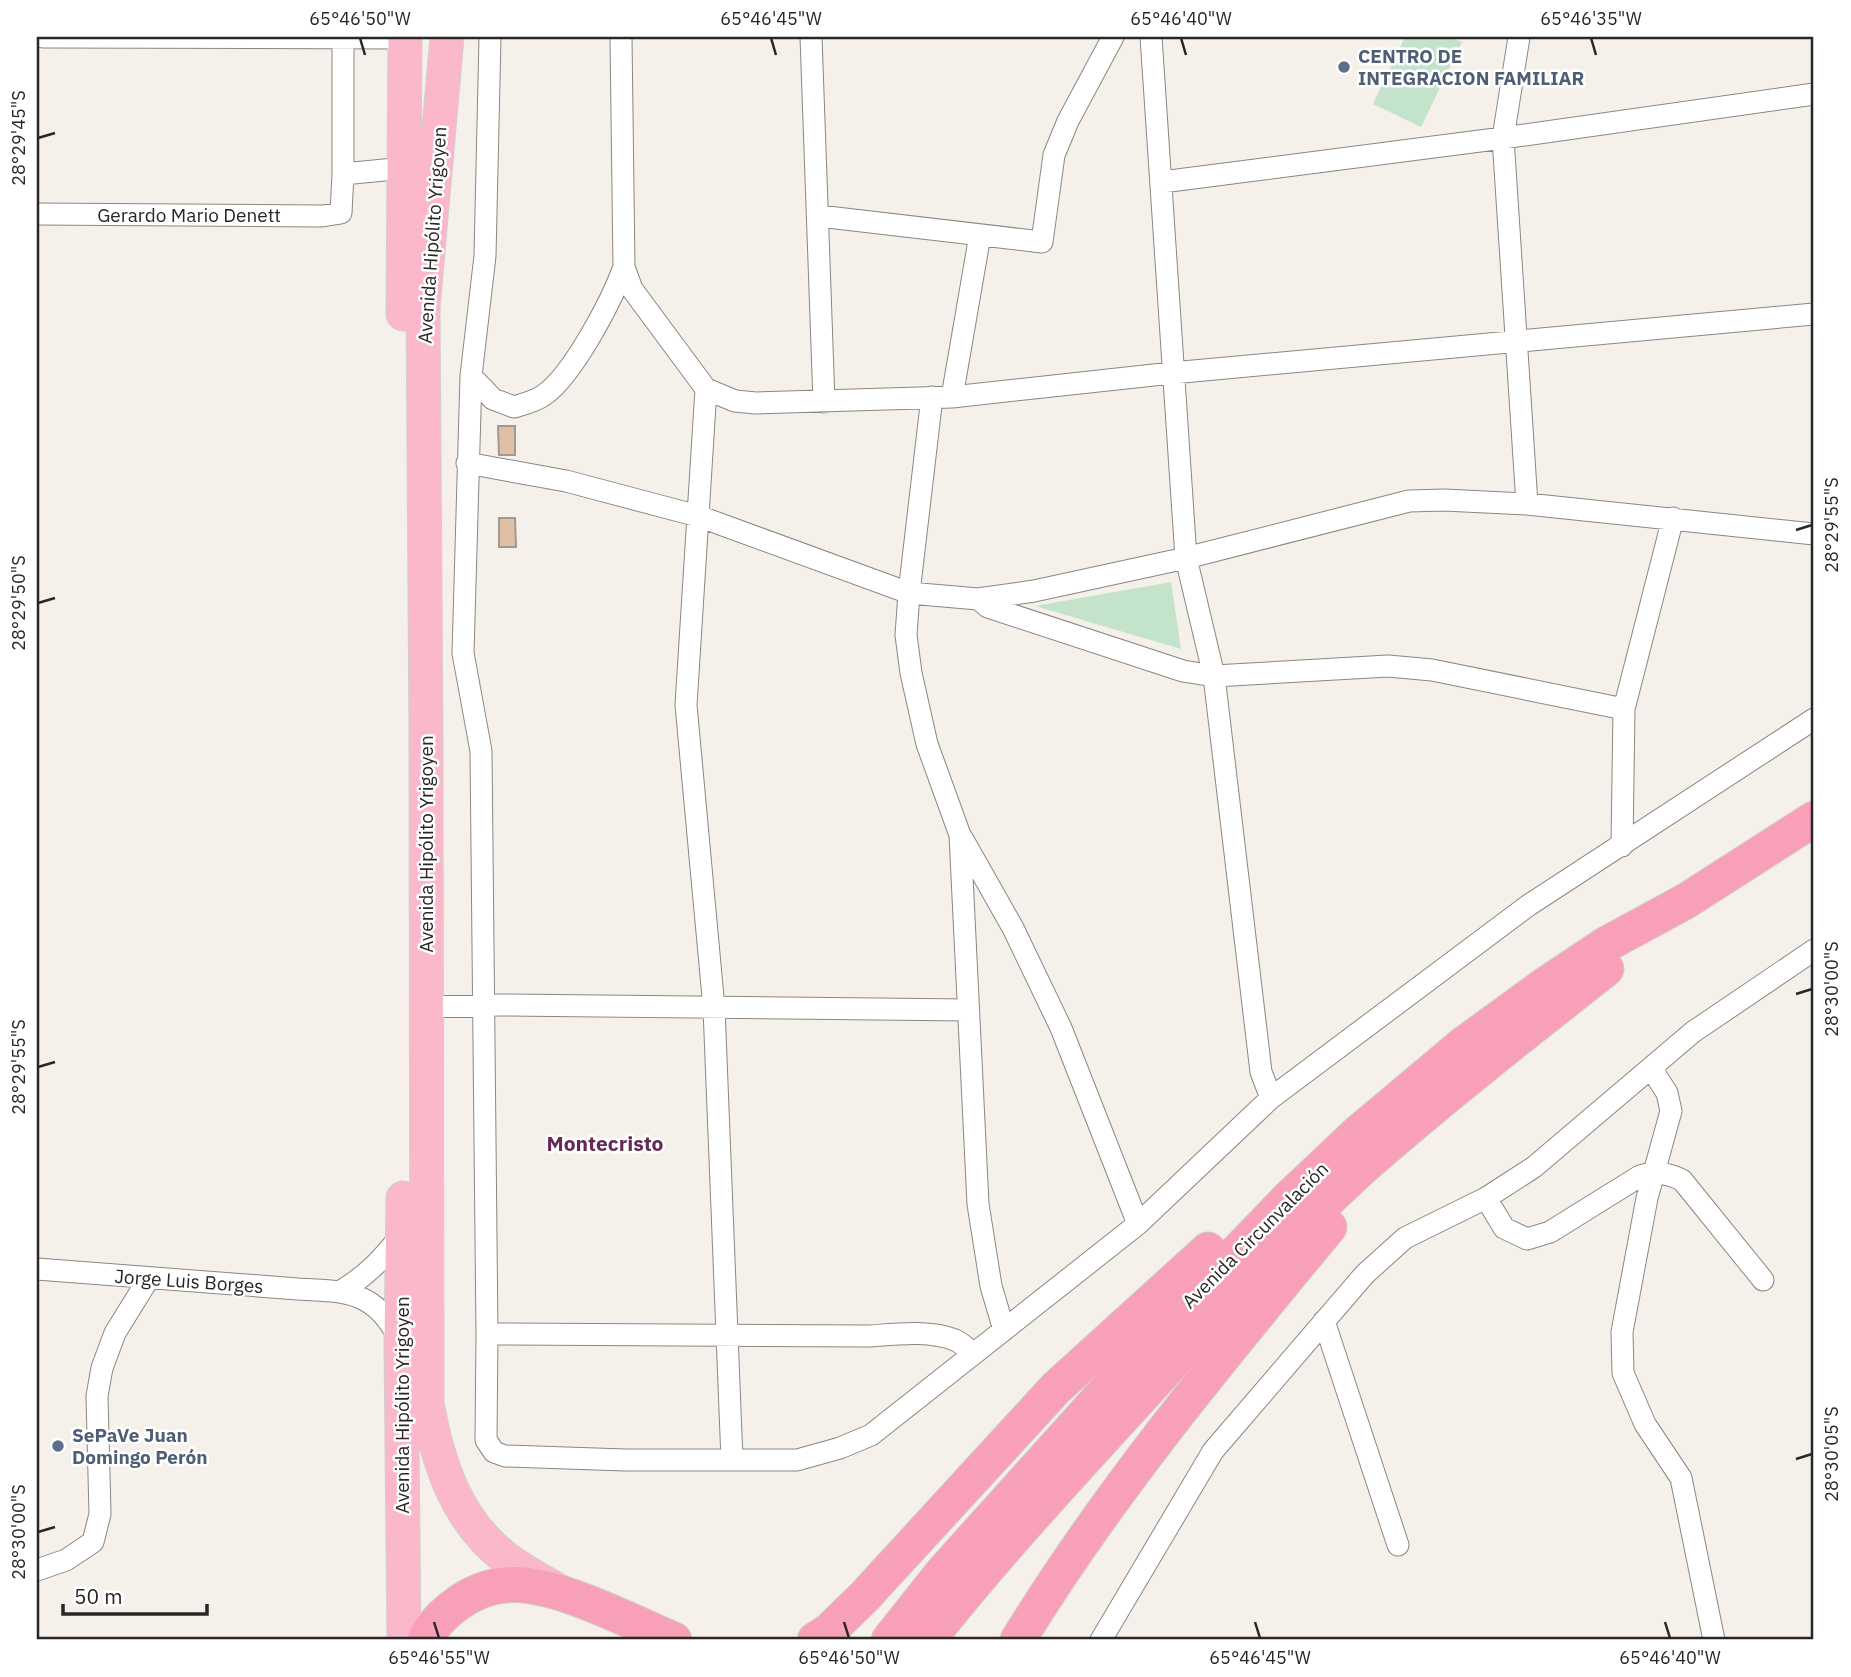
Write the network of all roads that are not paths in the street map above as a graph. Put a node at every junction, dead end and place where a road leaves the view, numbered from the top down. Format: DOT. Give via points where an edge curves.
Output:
graph roads {
  1 [pos="43,37"];
  2 [pos="405,37"];
  3 [pos="447,37"];
  4 [pos="489,37"];
  5 [pos="621,37"];
  6 [pos="811,37"];
  7 [pos="1113,37"];
  8 [pos="1151,37"];
  9 [pos="1519,37"];
  10 [pos="343,38"];
  11 [pos="1814,94"];
  12 [pos="1503,138"];
  13 [pos="405,169"];
  14 [pos="343,174"];
  15 [pos="1161,182"];
  16 [pos="37,214"];
  17 [pos="819,216"];
  18 [pos="980,235"];
  19 [pos="624,267"];
  20 [pos="1814,314"];
  21 [pos="1517,341"];
  22 [pos="1172,373"];
  23 [pos="471,376"];
  24 [pos="706,389"];
  25 [pos="942,397"];
  26 [pos="824,402"];
  27 [pos="467,463"];
  28 [pos="1527,504"];
  29 [pos="698,516"];
  30 [pos="1673,518"];
  31 [pos="1814,534"];
  32 [pos="1186,558"];
  33 [pos="909,593"];
  34 [pos="978,598"];
  35 [pos="1213,676"];
  36 [pos="1624,709"];
  37 [pos="1814,719"];
  38 [pos="1814,819"];
  39 [pos="960,835"];
  40 [pos="1622,846"];
  41 [pos="1686,901"];
  42 [pos="1814,950"];
  43 [pos="1576,993"];
  44 [pos="483,1006"];
  45 [pos="426,1007"];
  46 [pos="714,1008"];
  47 [pos="968,1010"];
  48 [pos="1464,1044"];
  49 [pos="1651,1068"];
  50 [pos="1271,1098"];
  51 [pos="1655,1172"];
  52 [pos="1486,1198"];
  53 [pos="1138,1224"];
  54 [pos="403,1232"];
  55 [pos="37,1269"];
  56 [pos="149,1278"];
  57 [pos="1763,1280"];
  58 [pos="341,1291"];
  59 [pos="1324,1321"];
  60 [pos="1004,1330"];
  61 [pos="487,1334"];
  62 [pos="728,1335"];
  63 [pos="401,1344"];
  64 [pos="973,1354"];
  65 [pos="732,1460"];
  66 [pos="1398,1545"];
  67 [pos="37,1570"];
  68 [pos="566,1595"];
  69 [pos="404,1640"];
  70 [pos="425,1640"];
  71 [pos="674,1640"];
  72 [pos="815,1640"];
  73 [pos="889,1640"];
  74 [pos="928,1640"];
  75 [pos="1018,1640"];
  76 [pos="1101,1640"];
  77 [pos="1714,1640"];
  1 -- 10 [label="street"];
  2 -- 10 [label="street"];
  2 -- 13 [label="main road, Avenida Hipólito Yrigoyen"];
  3 -- 45 [label="main road, Avenida Hipólito Yrigoyen" via="423,308"];
  4 -- 23 [label="street" via="485,256"];
  5 -- 19 [label="street"];
  6 -- 17 [label="street"];
  7 -- 18 [label="street" via="1054,155 1042,242"];
  8 -- 15 [label="street"];
  9 -- 12 [label="street"];
  10 -- 14 [label="street"];
  11 -- 12 [label="street"];
  12 -- 15 [label="street"];
  12 -- 21 [label="street"];
  13 -- 14 [label="street"];
  13 -- 54 [label="main road, Avenida Hipólito Yrigoyen"];
  14 -- 16 [label="street, Gerardo Mario Denett" via="341,213 322,216"];
  15 -- 22 [label="street"];
  17 -- 18 [label="street"];
  17 -- 26 [label="street"];
  18 -- 25 [label="street"];
  19 -- 23 [label="street" via="614,294 562,380 542,397 514,407 493,399"];
  19 -- 24 [label="street" via="632,289"];
  20 -- 21 [label="street"];
  21 -- 22 [label="street"];
  21 -- 28 [label="street"];
  22 -- 25 [label="street"];
  22 -- 32 [label="street"];
  23 -- 27 [label="street"];
  24 -- 26 [label="street" via="735,401"];
  24 -- 29 [label="street"];
  25 -- 26 [label="street"];
  25 -- 33 [label="street"];
  27 -- 29 [label="street" via="566,481"];
  27 -- 44 [label="street" via="463,653 481,751"];
  28 -- 30 [label="street"];
  28 -- 32 [label="street" via="1409,500"];
  29 -- 33 [label="street"];
  29 -- 46 [label="street" via="687,705"];
  30 -- 31 [label="street"];
  30 -- 36 [label="street"];
  32 -- 34 [label="street"];
  32 -- 35 [label="street"];
  33 -- 34 [label="street"];
  33 -- 39 [label="street" via="906,635 911,673 927,744"];
  34 -- 35 [label="street" via="988,607 1170,667"];
  35 -- 36 [label="street" via="1388,666 1432,670"];
  35 -- 50 [label="street" via="1261,1072"];
  36 -- 40 [label="street"];
  37 -- 40 [label="street"];
  38 -- 41 [label="highway, Avenida Circunvalación"];
  39 -- 47 [label="street"];
  39 -- 53 [label="street" via="1013,928 1060,1028"];
  40 -- 50 [label="street" via="1529,905"];
  41 -- 43 [label="highway, Avenida Circunvalación"];
  41 -- 48 [label="highway, Avenida Circunvalación" via="1605,945"];
  42 -- 49 [label="street" via="1693,1032"];
  43 -- 74 [label="highway, Avenida Circunvalación" via="1371,1160 1306,1221 1030,1518"];
  43 -- 75 [label="highway" via="1525,1049 1391,1164 1335,1221 1138,1466"];
  44 -- 45 [label="street"];
  44 -- 46 [label="street"];
  44 -- 61 [label="street"];
  45 -- 68 [label="main road, Avenida Hipólito Yrigoyen" via="427,1403 435,1445 459,1506 487,1542 510,1562"];
  46 -- 47 [label="street"];
  46 -- 62 [label="street"];
  47 -- 60 [label="street" via="978,1204 990,1286"];
  48 -- 72 [label="highway" via="1264,1200 1109,1338 995,1452 864,1597"];
  48 -- 73 [label="highway, Avenida Circunvalación" via="1359,1133 1226,1261 1009,1497"];
  49 -- 51 [label="street" via="1667,1093 1671,1111"];
  49 -- 52 [label="street" via="1534,1167"];
  50 -- 53 [label="street"];
  51 -- 52 [label="street" via="1640,1176 1550,1232 1527,1238 1504,1228"];
  51 -- 57 [label="street" via="1682,1180"];
  51 -- 77 [label="street" via="1622,1332 1623,1373 1645,1424 1681,1478"];
  52 -- 59 [label="street" via="1405,1238 1364,1274"];
  53 -- 60 [label="street"];
  54 -- 58 [label="street" via="382,1260"];
  54 -- 63 [label="main road, Avenida Hipólito Yrigoyen"];
  55 -- 56 [label="street, Jorge Luis Borges"];
  56 -- 58 [label="street, Jorge Luis Borges"];
  56 -- 67 [label="street" via="115,1333 102,1367 97,1396 100,1514 93,1542 65,1560"];
  58 -- 63 [label="street, Jorge Luis Borges" via="368,1301 390,1319"];
  59 -- 66 [label="street"];
  59 -- 76 [label="street" via="1213,1451"];
  60 -- 64 [label="street"];
  61 -- 62 [label="street"];
  61 -- 65 [label="street" via="486,1440 494,1452 531,1457"];
  62 -- 64 [label="street" via="907,1334 957,1341"];
  62 -- 65 [label="street"];
  63 -- 69 [label="main road, Avenida Hipólito Yrigoyen"];
  64 -- 65 [label="street" via="871,1435 797,1460"];
  68 -- 70 [label="highway" via="512,1585 486,1589 444,1613"];
  68 -- 71 [label="highway"];
}
